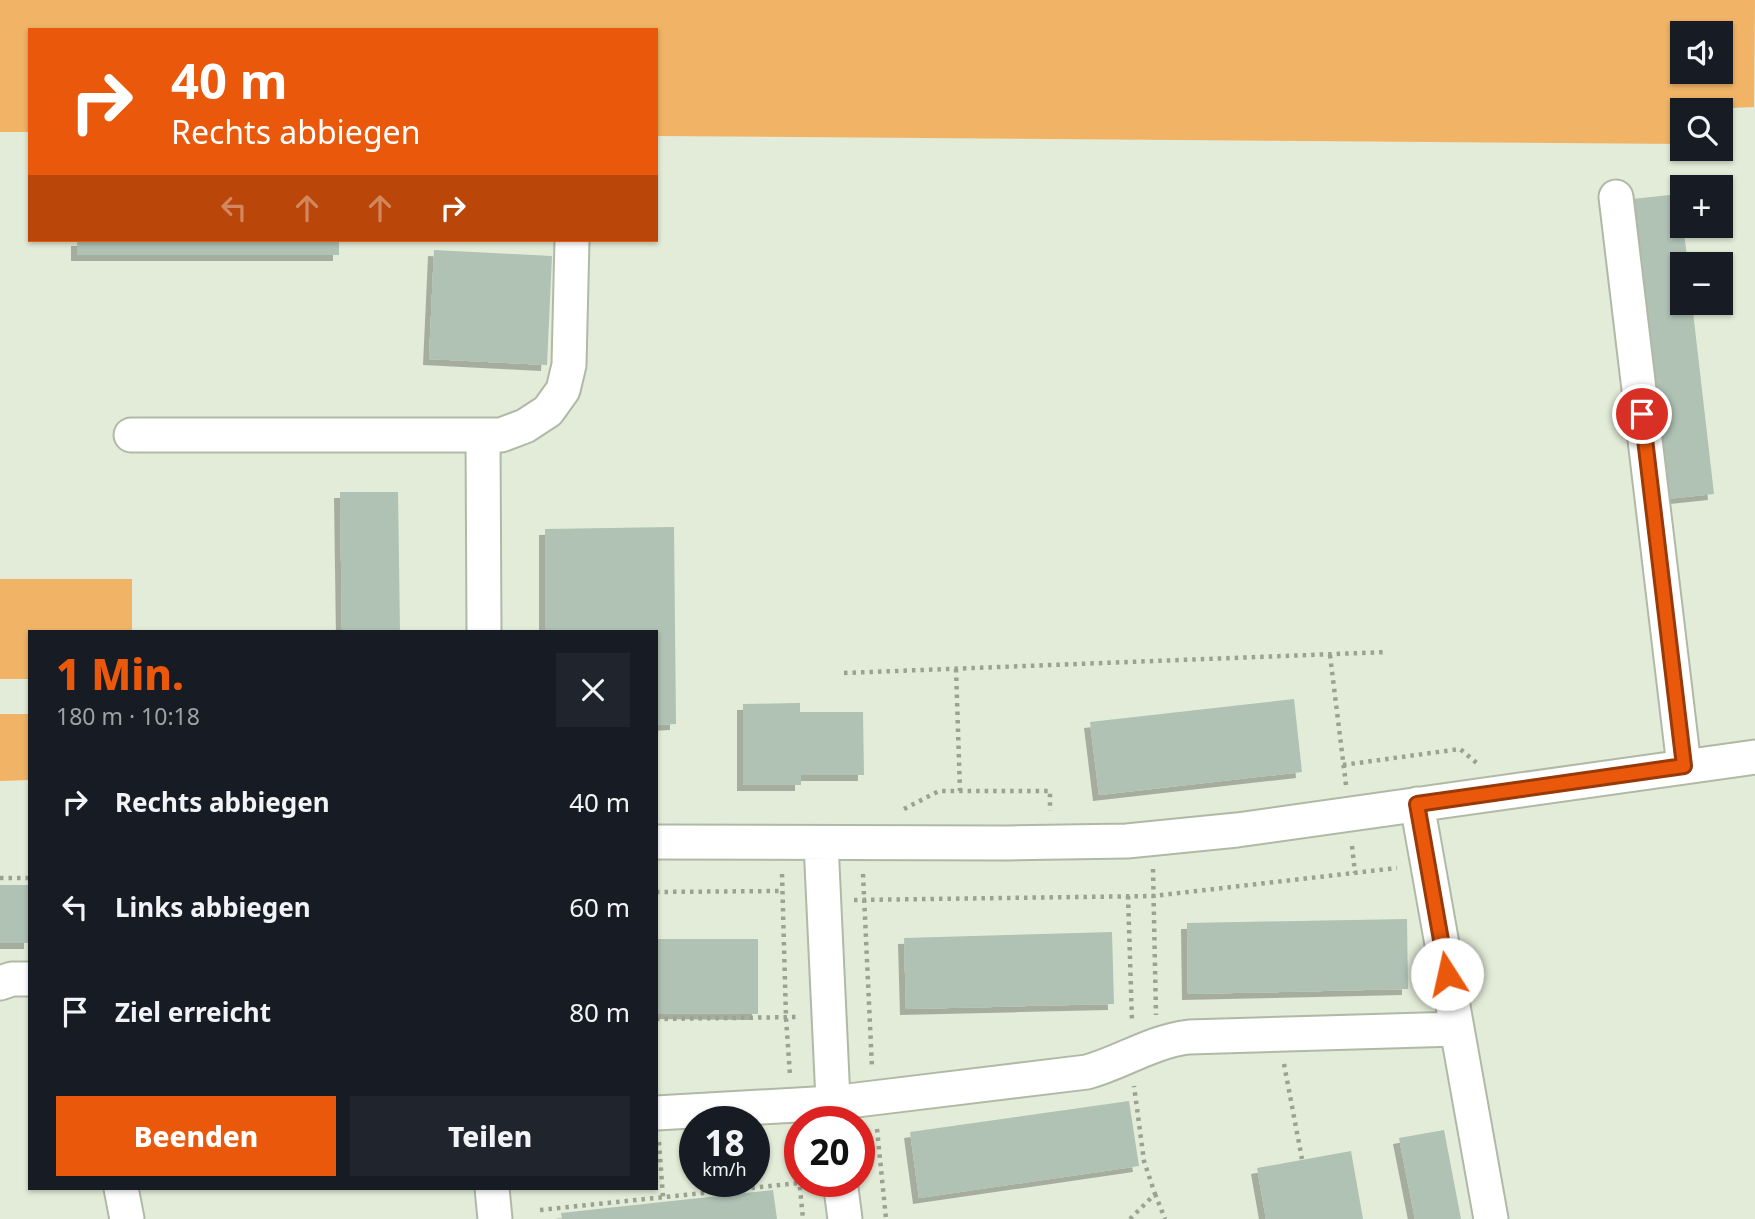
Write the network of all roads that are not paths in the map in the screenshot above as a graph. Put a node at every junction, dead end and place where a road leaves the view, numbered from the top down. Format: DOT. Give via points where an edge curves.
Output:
graph roads {
  1 [pos="1616,197"];
  2 [pos="572,242"];
  3 [pos="131,435"];
  4 [pos="483,436"];
  5 [pos="484,630"];
  6 [pos="1755,757"];
  7 [pos="1684,766"];
  8 [pos="1417,804"];
  9 [pos="658,842"];
  10 [pos="821,843"];
  11 [pos="28,979"];
  12 [pos="0,983"];
  13 [pos="1457,1029"];
  14 [pos="799,1106"];
  15 [pos="833,1106"];
  16 [pos="851,1106"];
  17 [pos="658,1113"];
  18 [pos="492,1190"];
  19 [pos="842,1197"];
  20 [pos="495,1219"];
  21 [pos="845,1219"];
  22 [pos="1491,1219"];
  1 -- 7 [label="lane"];
  2 -- 4 [label="lane" via="569,365 563,390 548,411 525,426"];
  3 -- 4 [label="lane"];
  4 -- 5 [label="lane"];
  6 -- 7 [label="lane"];
  7 -- 8 [label="lane"];
  8 -- 10 [label="lane" via="1152,838"];
  8 -- 13 [label="lane"];
  9 -- 10 [label="lane"];
  10 -- 15 [label="lane"];
  11 -- 12 [label="lane"];
  13 -- 16 [label="lane" via="1189,1037 1157,1043 1087,1072 874,1098"];
  13 -- 22 [label="lane"];
  14 -- 17 [label="lane"];
  18 -- 20 [label="lane"];
  19 -- 21 [label="lane"];
}
